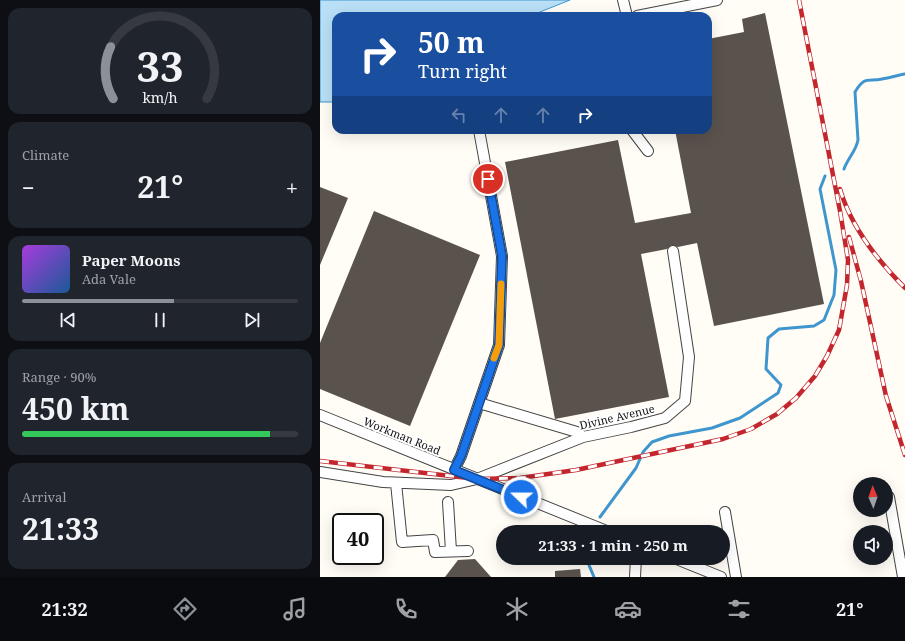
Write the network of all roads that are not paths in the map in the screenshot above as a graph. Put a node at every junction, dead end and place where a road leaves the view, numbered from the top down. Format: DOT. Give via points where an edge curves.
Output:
graph roads {
  1 [pos="623,0"];
  2 [pos="717,0"];
  3 [pos="626,12"];
  4 [pos="657,12"];
  5 [pos="480,134"];
  6 [pos="635,134"];
  7 [pos="648,151"];
  8 [pos="673,251"];
  9 [pos="479,403"];
  10 [pos="320,415"];
  11 [pos="583,437"];
  12 [pos="454,470"];
  13 [pos="320,472"];
  14 [pos="477,479"];
  15 [pos="396,482"];
  16 [pos="448,502"];
  17 [pos="725,512"];
  18 [pos="892,517"];
  19 [pos="592,525"];
  20 [pos="468,551"];
  21 [pos="451,552"];
  22 [pos="636,565"];
  23 [pos="691,565"];
  24 [pos="635,577"];
  25 [pos="721,577"];
  26 [pos="736,577"];
  27 [pos="903,577"];
  1 -- 3 [label="street"];
  2 -- 4 [label="street"];
  5 -- 9 [label="street" via="502,256 499,345"];
  6 -- 7 [label="street"];
  8 -- 11 [label="street, Divine Avenue" via="689,357 685,401 665,418 631,428"];
  9 -- 11 [label="street" via="577,432"];
  9 -- 12 [label="street"];
  10 -- 12 [label="street, Workman Road"];
  11 -- 14 [label="street, Divine Avenue"];
  12 -- 14 [label="street, Workman Road"];
  13 -- 15 [label="street, Divine Avenue"];
  14 -- 15 [label="street, Divine Avenue" via="451,484"];
  14 -- 19 [label="street, Workman Road"];
  15 -- 21 [label="street" via="402,542 434,540 435,552"];
  16 -- 21 [label="street"];
  17 -- 26 [label="street"];
  18 -- 27 [label="street"];
  20 -- 21 [label="street"];
  22 -- 24 [label="street"];
  23 -- 25 [label="street"];
}
